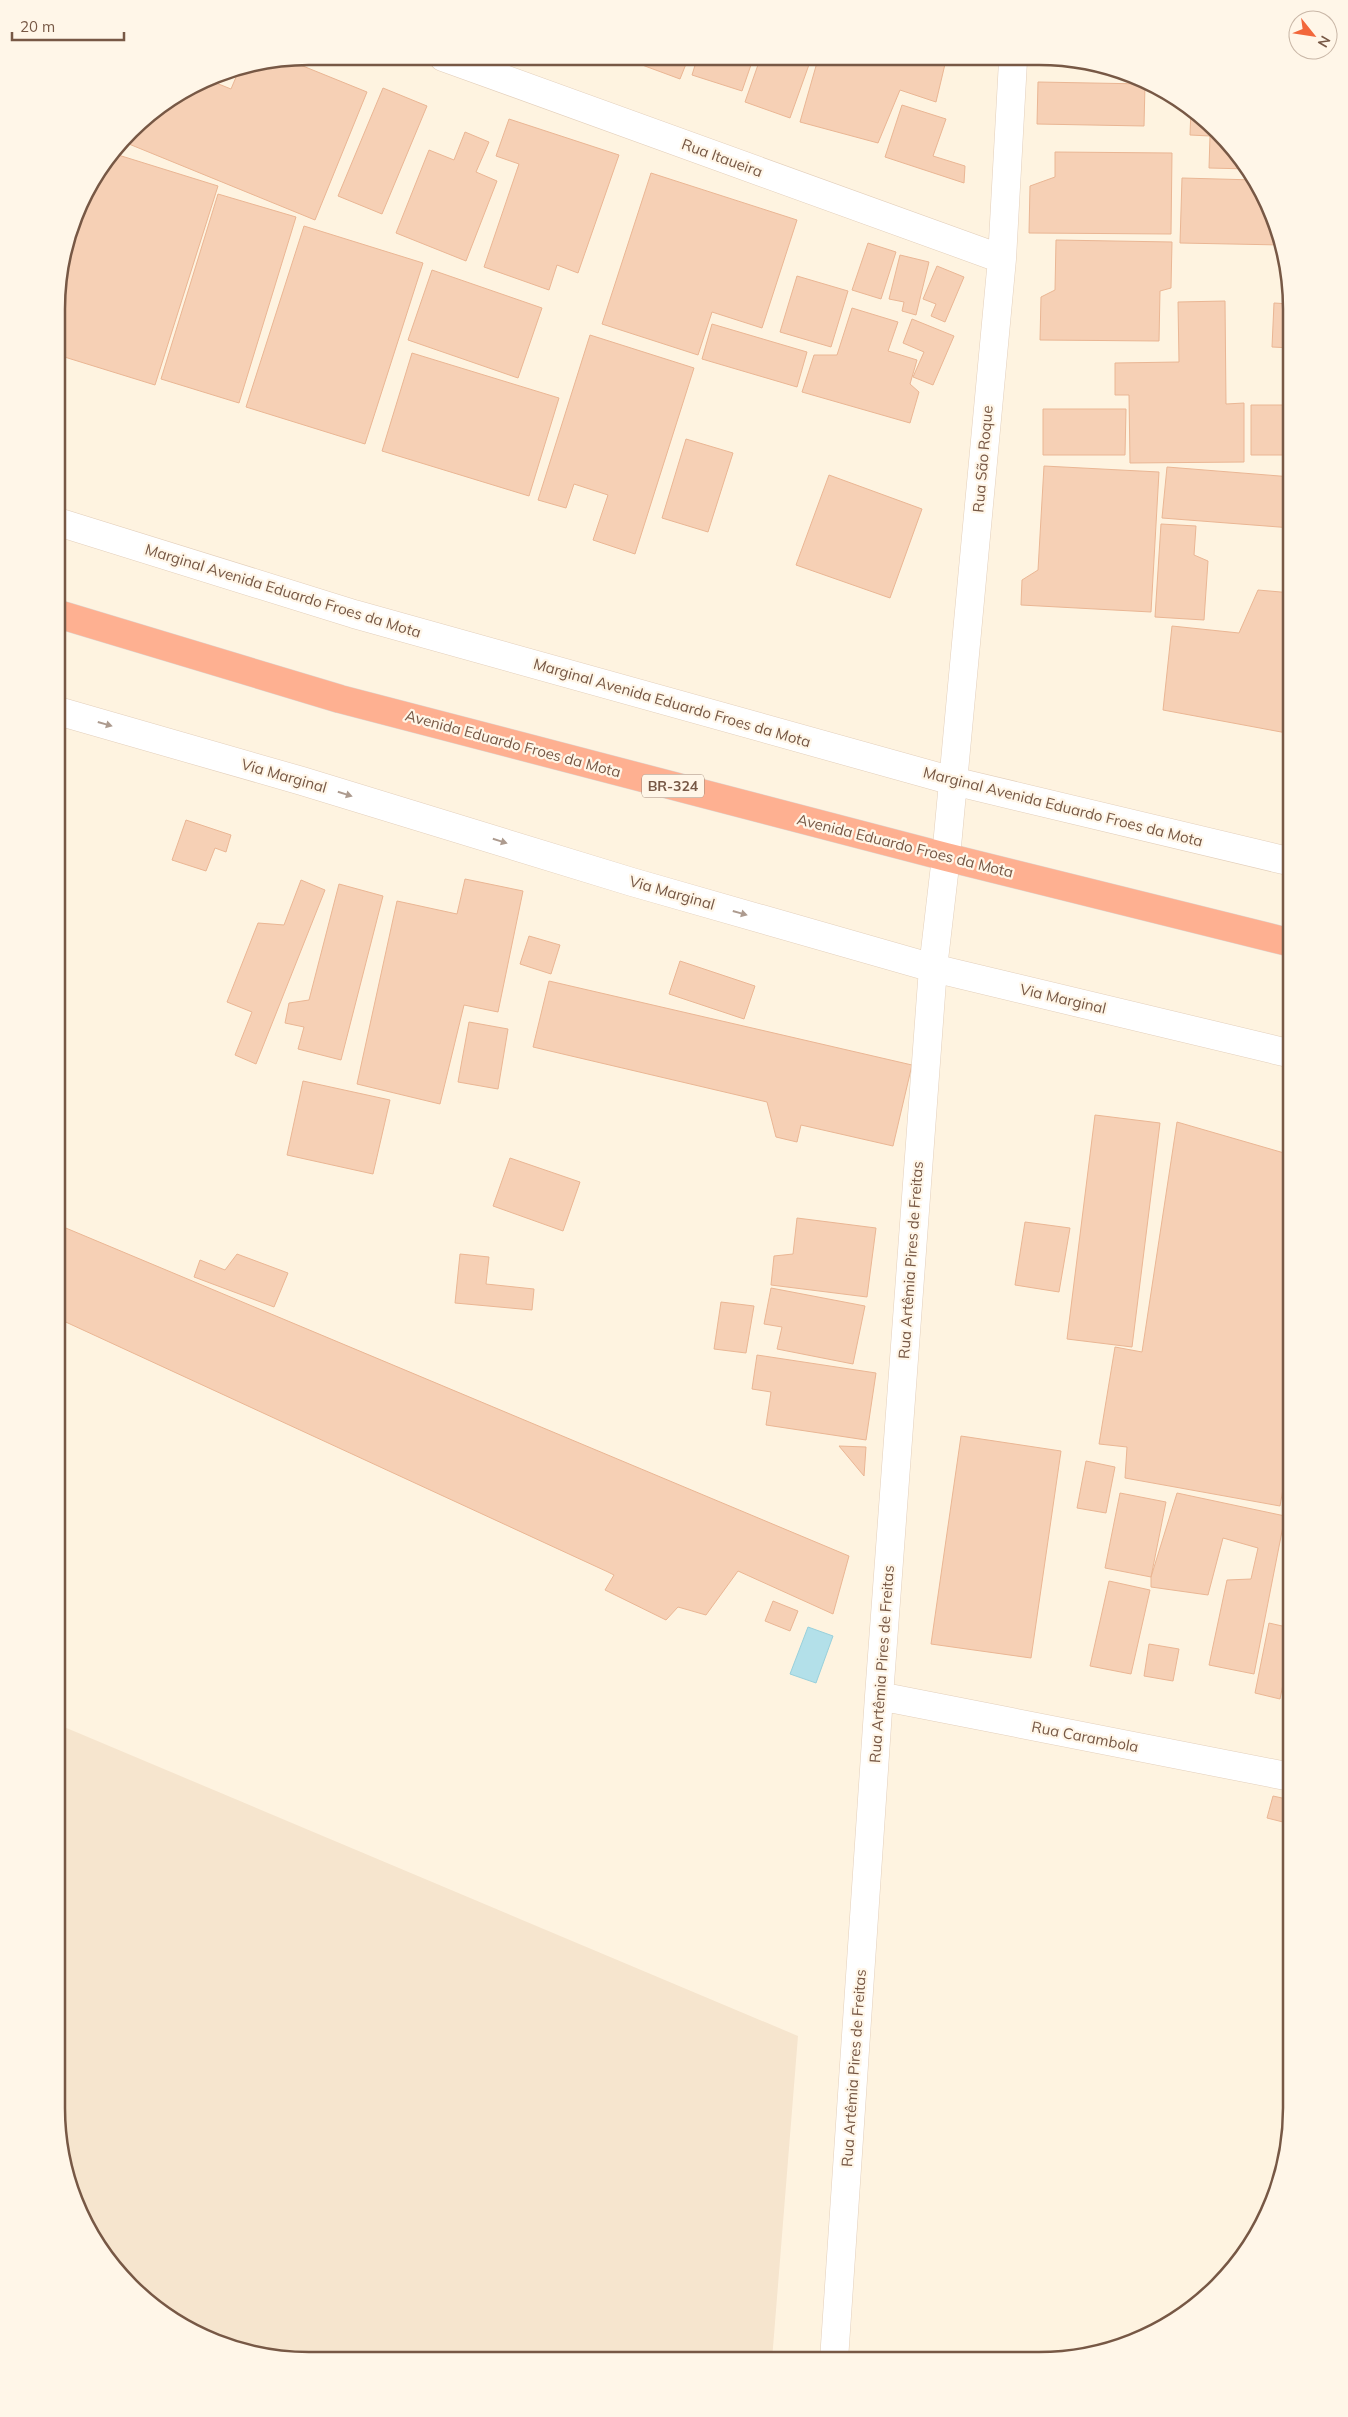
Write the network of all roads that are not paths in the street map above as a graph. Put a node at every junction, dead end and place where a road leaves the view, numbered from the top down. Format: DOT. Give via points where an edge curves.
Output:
graph roads {
  1 [pos="465,65"];
  2 [pos="1013,65"];
  3 [pos="1002,259"];
  4 [pos="65,524"];
  5 [pos="65,616"];
  6 [pos="65,713"];
  7 [pos="953,781"];
  8 [pos="946,857"];
  9 [pos="1283,860"];
  10 [pos="1283,941"];
  11 [pos="933,968"];
  12 [pos="1283,1052"];
  13 [pos="879,1696"];
  14 [pos="1283,1775"];
  15 [pos="835,2352"];
  1 -- 3 [label="street, Rua Itaueira"];
  2 -- 3 [label="street, Rua São Roque"];
  3 -- 7 [label="street, Rua São Roque"];
  4 -- 7 [label="street, Marginal Avenida Eduardo Froes da Mota" via="354,614"];
  5 -- 8 [label="highway, Avenida Eduardo Froes da Mota / BR-324" via="340,699"];
  6 -- 11 [label="street, Via Marginal, one-way"];
  7 -- 8 [label="street, Rua São Roque"];
  7 -- 9 [label="street, Marginal Avenida Eduardo Froes da Mota"];
  8 -- 10 [label="highway, Avenida Eduardo Froes da Mota / BR-324"];
  8 -- 11 [label="street, Rua Artêmia Pires de Freitas"];
  11 -- 12 [label="street, Via Marginal"];
  11 -- 13 [label="street, Rua Artêmia Pires de Freitas"];
  13 -- 14 [label="street, Rua Carambola"];
  13 -- 15 [label="street, Rua Artêmia Pires de Freitas"];
}
